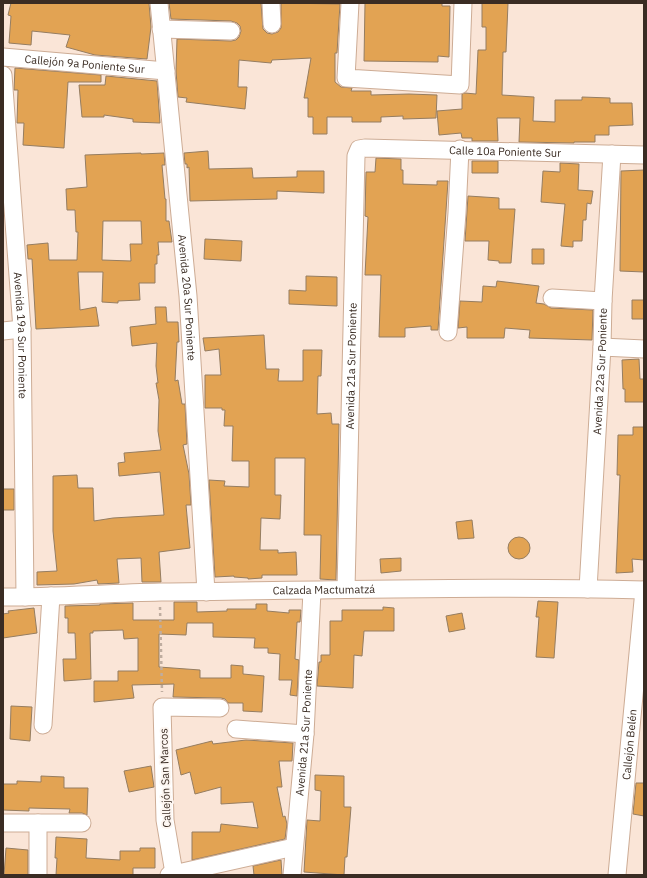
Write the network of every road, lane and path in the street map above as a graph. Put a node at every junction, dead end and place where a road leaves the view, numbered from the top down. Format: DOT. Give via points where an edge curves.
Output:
graph roads {
  1 [pos="159,3"];
  2 [pos="271,3"];
  3 [pos="350,3"];
  4 [pos="463,3"];
  5 [pos="272,24"];
  6 [pos="161,29"];
  7 [pos="232,31"];
  8 [pos="3,57"];
  9 [pos="166,71"];
  10 [pos="3,75"];
  11 [pos="365,148"];
  12 [pos="460,149"];
  13 [pos="612,154"];
  14 [pos="644,155"];
  15 [pos="8,215"];
  16 [pos="552,298"];
  17 [pos="603,301"];
  18 [pos="22,329"];
  19 [pos="3,331"];
  20 [pos="448,332"];
  21 [pos="602,347"];
  22 [pos="644,349"];
  23 [pos="346,589"];
  24 [pos="588,589"];
  25 [pos="312,590"];
  26 [pos="644,590"];
  27 [pos="160,592"];
  28 [pos="206,592"];
  29 [pos="51,596"];
  30 [pos="3,597"];
  31 [pos="25,597"];
  32 [pos="162,707"];
  33 [pos="220,708"];
  34 [pos="43,725"];
  35 [pos="236,729"];
  36 [pos="305,734"];
  37 [pos="3,823"];
  38 [pos="38,823"];
  39 [pos="82,823"];
  40 [pos="294,847"];
  41 [pos="171,874"];
  42 [pos="38,875"];
  43 [pos="292,875"];
  44 [pos="617,875"];
  1 -- 6 [label="street, Avenida 20a Sur Poniente"];
  2 -- 5 [label="street"];
  3 -- 4 [label="street" via="346,78 460,85"];
  6 -- 7 [label="street"];
  6 -- 9 [label="street, Avenida 20a Sur Poniente"];
  8 -- 9 [label="street, Callejón 9a Poniente Sur"];
  9 -- 28 [label="street, Avenida 20a Sur Poniente" via="188,296"];
  10 -- 15 [label="street, Avenida 19a Sur Poniente"];
  11 -- 12 [label="street, Calle 10a Poniente Sur"];
  11 -- 23 [label="street, Avenida 21a Sur Poniente" via="359,149 356,156"];
  12 -- 13 [label="street, Calle 10a Poniente Sur"];
  12 -- 20 [label="street"];
  13 -- 14 [label="street, Calle 10a Poniente Sur"];
  13 -- 17 [label="street, Avenida 22a Sur Poniente"];
  15 -- 18 [label="street, Avenida 19a Sur Poniente"];
  16 -- 17 [label="street"];
  17 -- 21 [label="street, Avenida 22a Sur Poniente"];
  18 -- 19 [label="street"];
  18 -- 31 [label="street, Avenida 19a Sur Poniente"];
  21 -- 22 [label="street"];
  21 -- 24 [label="street, Avenida 22a Sur Poniente"];
  23 -- 24 [label="street, Calzada Mactumatzá"];
  23 -- 25 [label="street, Calzada Mactumatzá"];
  24 -- 26 [label="street, Calzada Mactumatzá"];
  25 -- 28 [label="street, Calzada Mactumatzá"];
  25 -- 36 [label="street, Avenida 21a Sur Poniente"];
  26 -- 44 [label="street, Callejón Belén"];
  27 -- 28 [label="street, Calzada Mactumatzá"];
  27 -- 29 [label="street, Calzada Mactumatzá"];
  27 -- 32 [label="path"];
  29 -- 31 [label="street, Calzada Mactumatzá"];
  29 -- 34 [label="street"];
  30 -- 31 [label="street, Calzada Mactumatzá"];
  32 -- 33 [label="street"];
  32 -- 41 [label="street, Callejón San Marcos" via="165,820"];
  35 -- 36 [label="street"];
  36 -- 40 [label="street, Avenida 21a Sur Poniente"];
  37 -- 38 [label="street"];
  38 -- 39 [label="street"];
  38 -- 42 [label="street"];
  40 -- 41 [label="street"];
  40 -- 43 [label="street, Avenida 21a Sur Poniente"];
}
